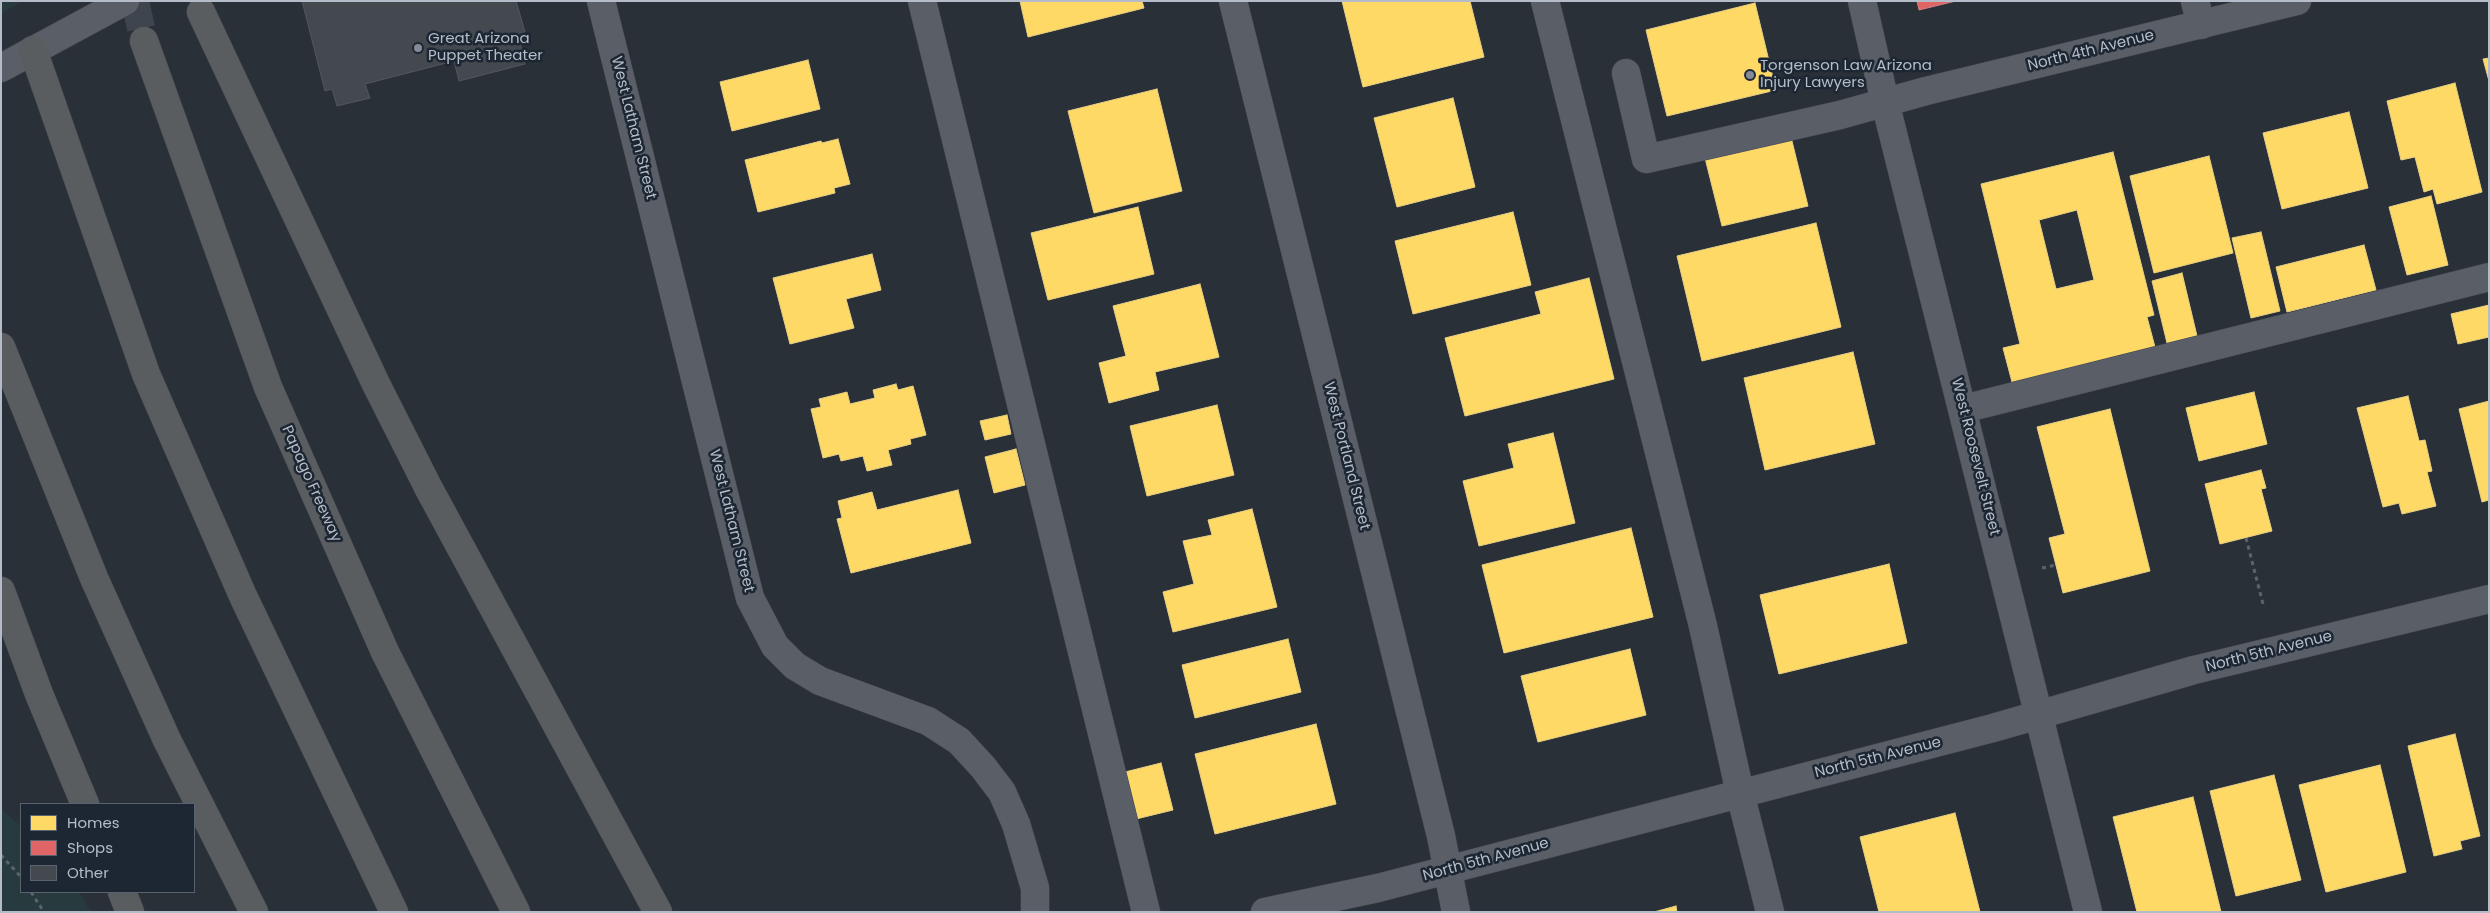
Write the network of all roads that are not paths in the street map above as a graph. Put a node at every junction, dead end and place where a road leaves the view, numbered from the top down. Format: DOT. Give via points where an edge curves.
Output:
graph roads {
  1 [pos="125,1"];
  2 [pos="601,1"];
  3 [pos="922,1"];
  4 [pos="1233,1"];
  5 [pos="1544,1"];
  6 [pos="1862,1"];
  7 [pos="2297,1"];
  8 [pos="201,12"];
  9 [pos="2198,13"];
  10 [pos="144,41"];
  11 [pos="34,50"];
  12 [pos="1,68"];
  13 [pos="1626,73"];
  14 [pos="1885,102"];
  15 [pos="2489,277"];
  16 [pos="1,347"];
  17 [pos="1963,409"];
  18 [pos="1,591"];
  19 [pos="2489,598"];
  20 [pos="2039,715"];
  21 [pos="1740,792"];
  22 [pos="85,803"];
  23 [pos="1448,870"];
  24 [pos="122,893"];
  25 [pos="130,912"];
  26 [pos="254,912"];
  27 [pos="394,912"];
  28 [pos="516,912"];
  29 [pos="658,912"];
  30 [pos="1035,912"];
  31 [pos="1146,912"];
  32 [pos="1265,912"];
  33 [pos="1456,912"];
  34 [pos="1770,912"];
  35 [pos="2088,912"];
  1 -- 11 [label="street"];
  2 -- 30 [label="street, West Latham Street" via="750,598 775,646 795,666 820,681 928,721 959,741 983,766 1002,792 1016,824 1035,888"];
  3 -- 31 [label="street"];
  4 -- 23 [label="street, West Portland Street"];
  5 -- 21 [label="street" via="1703,626"];
  6 -- 14 [label="street, West Roosevelt Street"];
  7 -- 9 [label="street, North 4th Avenue"];
  8 -- 29 [label="highway" via="428,487"];
  9 -- 14 [label="street, North 4th Avenue"];
  10 -- 28 [label="highway, Papago Freeway" via="268,387 384,652"];
  11 -- 12 [label="street"];
  11 -- 27 [label="highway" via="146,374 243,596"];
  13 -- 14 [label="street, North 4th Avenue" via="1646,159"];
  14 -- 17 [label="street, West Roosevelt Street"];
  15 -- 17 [label="street"];
  16 -- 26 [label="highway" via="110,614 166,740"];
  17 -- 20 [label="street, West Roosevelt Street"];
  18 -- 22 [label="highway"];
  19 -- 20 [label="street, North 5th Avenue" via="2194,670"];
  20 -- 21 [label="street, North 5th Avenue"];
  20 -- 35 [label="street, West Roosevelt Street"];
  21 -- 23 [label="street, North 5th Avenue"];
  21 -- 34 [label="street"];
  23 -- 32 [label="street, North 5th Avenue"];
  23 -- 33 [label="street, West Portland Street"];
  24 -- 25 [label="highway"];
}
